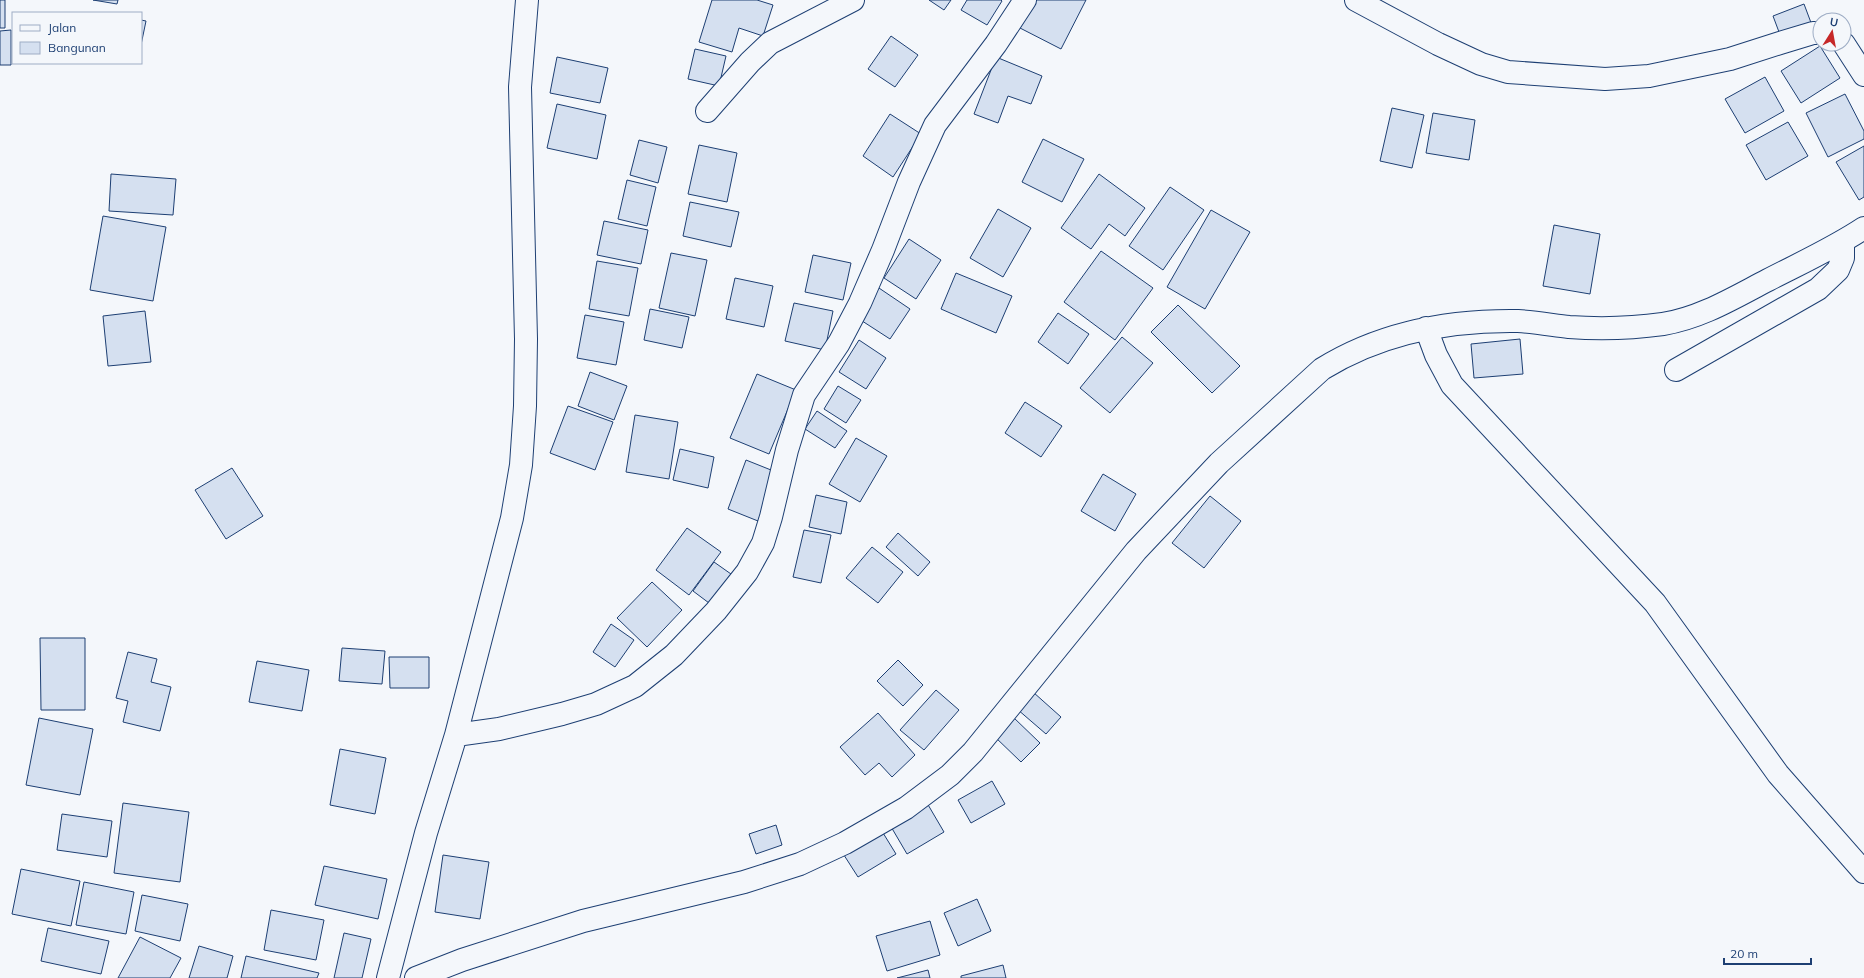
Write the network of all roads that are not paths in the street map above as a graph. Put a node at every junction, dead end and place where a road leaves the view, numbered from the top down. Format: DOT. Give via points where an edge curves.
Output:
graph roads {
  1 [pos="527,0"];
  2 [pos="853,0"];
  3 [pos="1025,0"];
  4 [pos="1356,0"];
  5 [pos="1812,34"];
  6 [pos="1849,52"];
  7 [pos="1864,75"];
  8 [pos="707,111"];
  9 [pos="1864,228"];
  10 [pos="1843,242"];
  11 [pos="1426,328"];
  12 [pos="1676,370"];
  13 [pos="456,735"];
  14 [pos="1864,872"];
  15 [pos="388,978"];
  16 [pos="416,978"];
  1 -- 13 [label="street" via="520,87 526,338 521,465 512,518"];
  2 -- 8 [label="street" via="770,43"];
  3 -- 13 [label="street" via="936,125 909,182 860,303 839,343 804,395 763,543 747,572 716,612 674,655 635,686 596,704 562,714"];
  4 -- 5 [label="street" via="1438,44 1481,64 1508,72 1597,78 1649,76 1730,59"];
  6 -- 7 [label="street"];
  9 -- 10 [label="street"];
  10 -- 11 [label="street" via="1712,309 1663,324 1571,327 1519,321"];
  10 -- 12 [label="street" via="1843,258 1838,270 1818,290"];
  11 -- 14 [label="street" via="1436,355 1452,385 1656,603 1778,774"];
  11 -- 16 [label="street" via="1362,348 1322,369 1219,463 1136,551 973,752 950,775 906,808 845,844 800,864 744,882 583,921"];
  13 -- 15 [label="street" via="426,833"];
}
